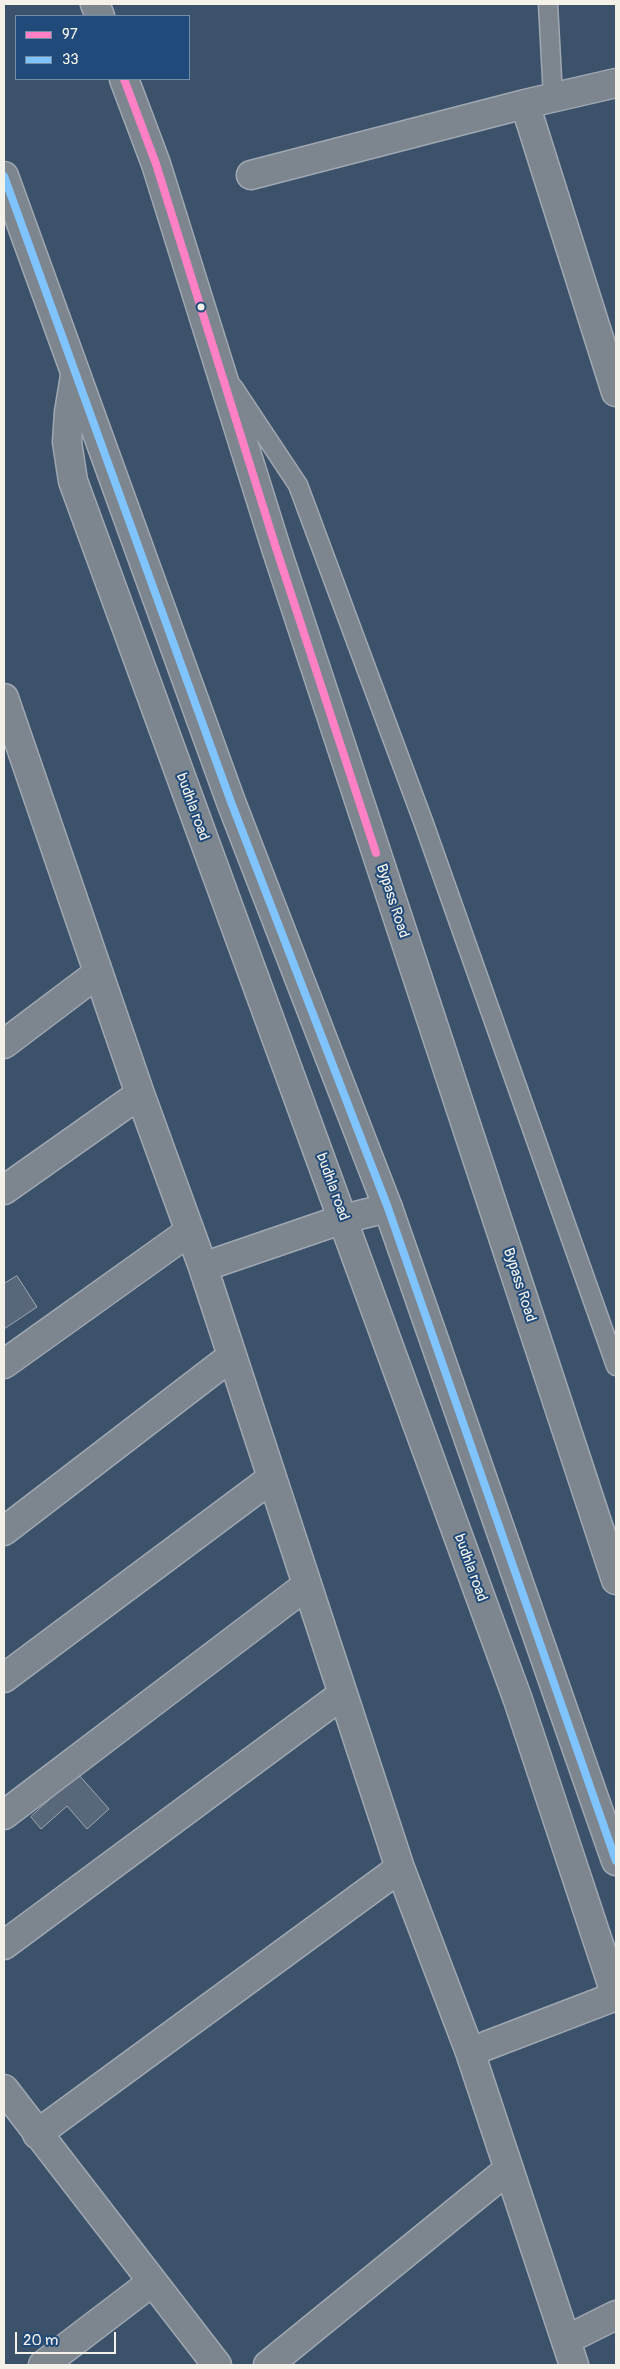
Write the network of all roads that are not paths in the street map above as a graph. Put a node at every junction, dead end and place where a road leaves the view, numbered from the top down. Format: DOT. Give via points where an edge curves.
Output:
graph roads {
  1 [pos="548,4"];
  2 [pos="124,80"];
  3 [pos="616,83"];
  4 [pos="553,97"];
  5 [pos="525,104"];
  6 [pos="251,174"];
  7 [pos="4,176"];
  8 [pos="220,368"];
  9 [pos="75,376"];
  10 [pos="616,392"];
  11 [pos="4,698"];
  12 [pos="98,973"];
  13 [pos="4,1044"];
  14 [pos="140,1094"];
  15 [pos="4,1190"];
  16 [pos="388,1208"];
  17 [pos="343,1219"];
  18 [pos="190,1232"];
  19 [pos="203,1268"];
  20 [pos="232,1356"];
  21 [pos="4,1364"];
  22 [pos="616,1366"];
  23 [pos="272,1478"];
  24 [pos="4,1531"];
  25 [pos="616,1580"];
  26 [pos="307,1585"];
  27 [pos="4,1678"];
  28 [pos="343,1694"];
  29 [pos="4,1816"];
  30 [pos="616,1861"];
  31 [pos="400,1868"];
  32 [pos="4,1945"];
  33 [pos="616,1996"];
  34 [pos="470,2052"];
  35 [pos="4,2090"];
  36 [pos="37,2134"];
  37 [pos="509,2168"];
  38 [pos="152,2282"];
  39 [pos="616,2315"];
  40 [pos="571,2358"];
  41 [pos="43,2365"];
  42 [pos="217,2365"];
  43 [pos="268,2365"];
  1 -- 4 [label="lane"];
  2 -- 8 [label="street, Bypass Road" via="156,164"];
  3 -- 4 [label="street"];
  4 -- 5 [label="street"];
  5 -- 6 [label="street"];
  5 -- 10 [label="street"];
  7 -- 9 [label="street"];
  8 -- 22 [label="lane" via="298,485 423,821"];
  8 -- 25 [label="street, Bypass Road" via="276,548"];
  9 -- 16 [label="street" via="231,802"];
  9 -- 17 [label="street, budhla road" via="67,442 72,482"];
  11 -- 12 [label="street"];
  12 -- 13 [label="street"];
  12 -- 14 [label="street"];
  14 -- 15 [label="street"];
  14 -- 18 [label="street"];
  16 -- 17 [label="street"];
  16 -- 30 [label="street"];
  17 -- 19 [label="street"];
  17 -- 33 [label="street, budhla road" via="518,1700"];
  18 -- 19 [label="street"];
  18 -- 21 [label="street"];
  19 -- 20 [label="street"];
  20 -- 23 [label="street"];
  20 -- 24 [label="street"];
  23 -- 26 [label="street"];
  23 -- 27 [label="street"];
  26 -- 28 [label="street"];
  26 -- 29 [label="street"];
  28 -- 31 [label="street"];
  28 -- 32 [label="street"];
  31 -- 34 [label="street"];
  31 -- 36 [label="street"];
  33 -- 34 [label="street"];
  34 -- 37 [label="street"];
  35 -- 36 [label="street"];
  36 -- 38 [label="street"];
  37 -- 40 [label="street"];
  37 -- 43 [label="street"];
  38 -- 41 [label="street"];
  38 -- 42 [label="street"];
  39 -- 40 [label="street"];
}
